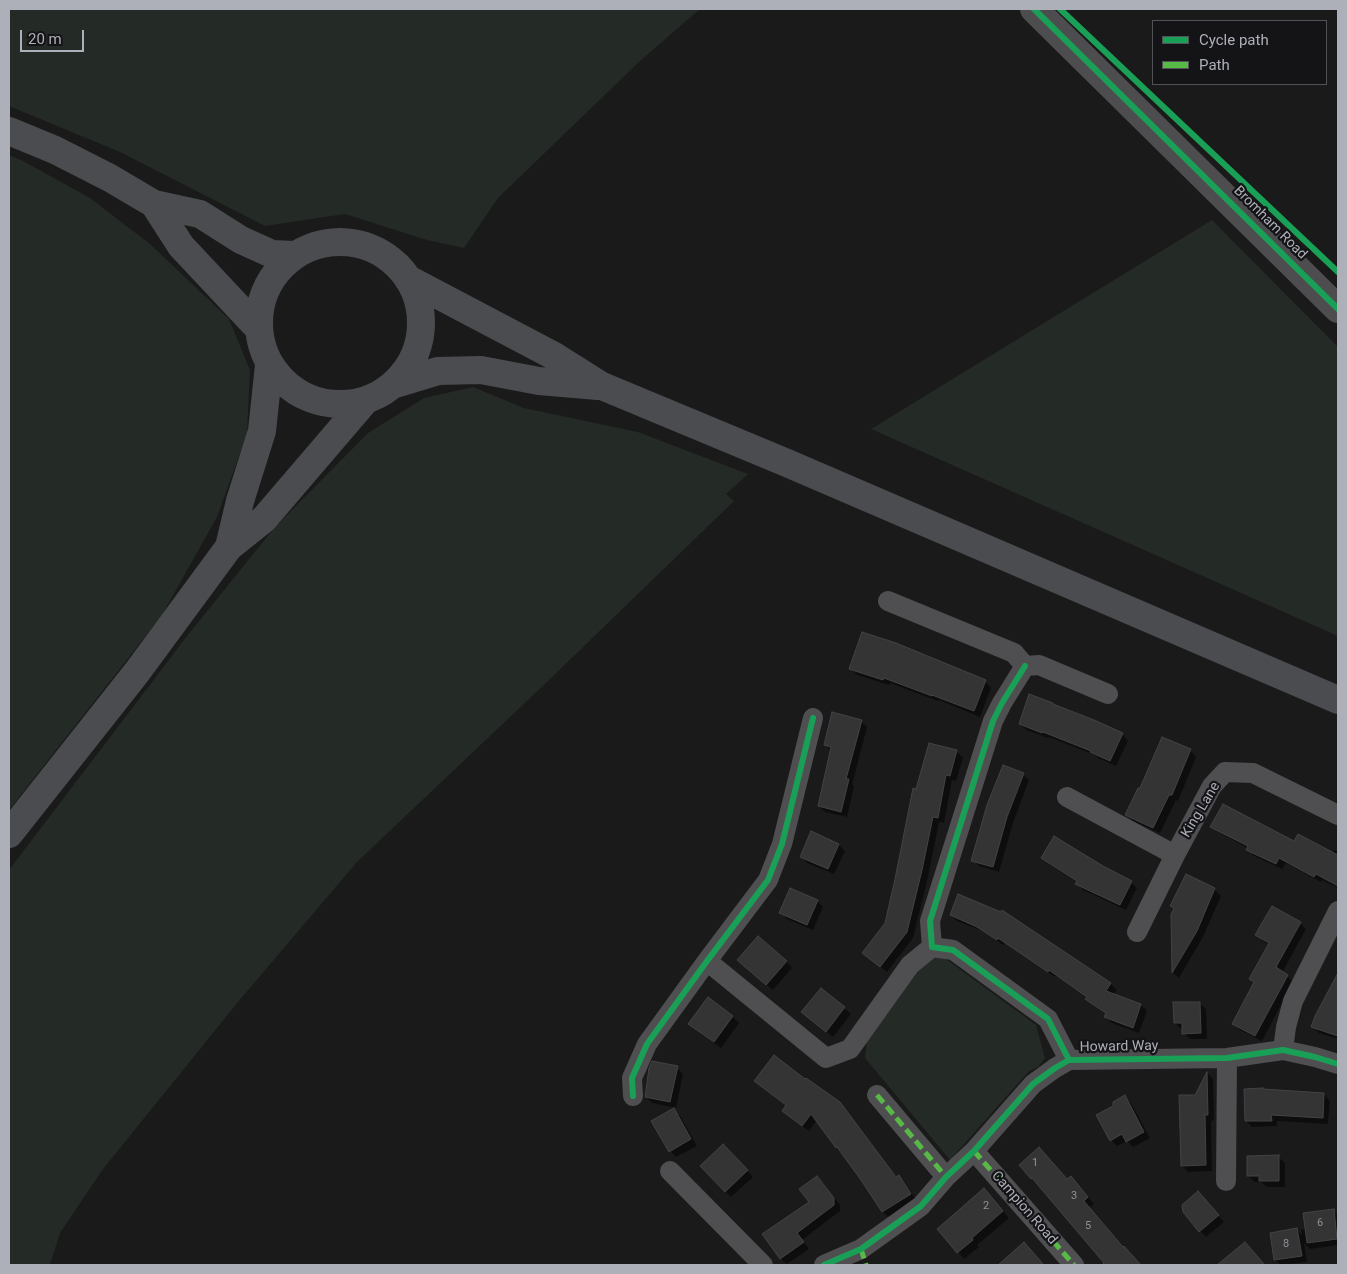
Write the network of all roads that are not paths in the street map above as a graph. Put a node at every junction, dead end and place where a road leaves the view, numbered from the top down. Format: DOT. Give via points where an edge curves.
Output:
graph roads {
  1 [pos="1034,9"];
  2 [pos="9,131"];
  3 [pos="154,204"];
  4 [pos="294,255"];
  5 [pos="408,279"];
  6 [pos="1338,308"];
  7 [pos="257,327"];
  8 [pos="269,365"];
  9 [pos="395,384"];
  10 [pos="602,386"];
  11 [pos="365,401"];
  12 [pos="229,547"];
  13 [pos="888,601"];
  14 [pos="1025,666"];
  15 [pos="1108,694"];
  16 [pos="1338,700"];
  17 [pos="813,718"];
  18 [pos="1067,797"];
  19 [pos="1338,815"];
  20 [pos="9,834"];
  21 [pos="1175,855"];
  22 [pos="1338,911"];
  23 [pos="1137,932"];
  24 [pos="932,947"];
  25 [pos="707,961"];
  26 [pos="1283,1050"];
  27 [pos="1227,1058"];
  28 [pos="1070,1060"];
  29 [pos="1338,1064"];
  30 [pos="633,1096"];
  31 [pos="877,1096"];
  32 [pos="974,1150"];
  33 [pos="670,1171"];
  34 [pos="946,1177"];
  35 [pos="1226,1181"];
  36 [pos="863,1257"];
  37 [pos="763,1265"];
  38 [pos="824,1265"];
  39 [pos="1074,1265"];
  1 -- 6 [label="street, Bromham Road"];
  2 -- 3 [label="highway" via="110,178"];
  3 -- 4 [label="highway" via="200,214 241,240 272,254"];
  3 -- 7 [label="highway" via="181,246"];
  4 -- 5 [label="highway" via="313,245 335,241 356,243 377,250 394,262"];
  4 -- 7 [label="highway" via="274,274 261,299"];
  5 -- 9 [label="highway" via="418,300 422,322 410,366"];
  5 -- 10 [label="highway" via="556,357"];
  7 -- 8 [label="highway"];
  8 -- 11 [label="highway" via="287,386 310,400 338,405"];
  8 -- 12 [label="highway" via="262,430"];
  9 -- 10 [label="highway" via="438,371 481,370 539,381"];
  9 -- 11 [label="highway"];
  10 -- 16 [label="highway"];
  11 -- 12 [label="highway" via="264,519"];
  12 -- 20 [label="highway" via="137,672"];
  13 -- 14 [label="street" via="1014,653"];
  14 -- 15 [label="street" via="1039,665"];
  14 -- 24 [label="street" via="993,721 930,920"];
  17 -- 25 [label="street" via="782,844 768,880"];
  18 -- 21 [label="street"];
  19 -- 21 [label="street, King Lane" via="1253,773 1225,772 1212,786"];
  21 -- 23 [label="street, King Lane"];
  22 -- 26 [label="street" via="1293,1001"];
  24 -- 25 [label="street" via="910,965 850,1049 826,1058"];
  24 -- 28 [label="street" via="953,950 1048,1019"];
  25 -- 30 [label="street" via="647,1044 632,1078"];
  26 -- 27 [label="street, Howard Way"];
  26 -- 29 [label="street, Howard Way"];
  27 -- 28 [label="street, Howard Way"];
  27 -- 35 [label="street"];
  28 -- 32 [label="street, Howard Way" via="1033,1084"];
  31 -- 34 [label="street"];
  32 -- 34 [label="street, Howard Way"];
  32 -- 39 [label="street, Campion Road"];
  33 -- 37 [label="street"];
  34 -- 36 [label="street, Howard Way" via="921,1206"];
  36 -- 38 [label="street, Howard Way"];
}
